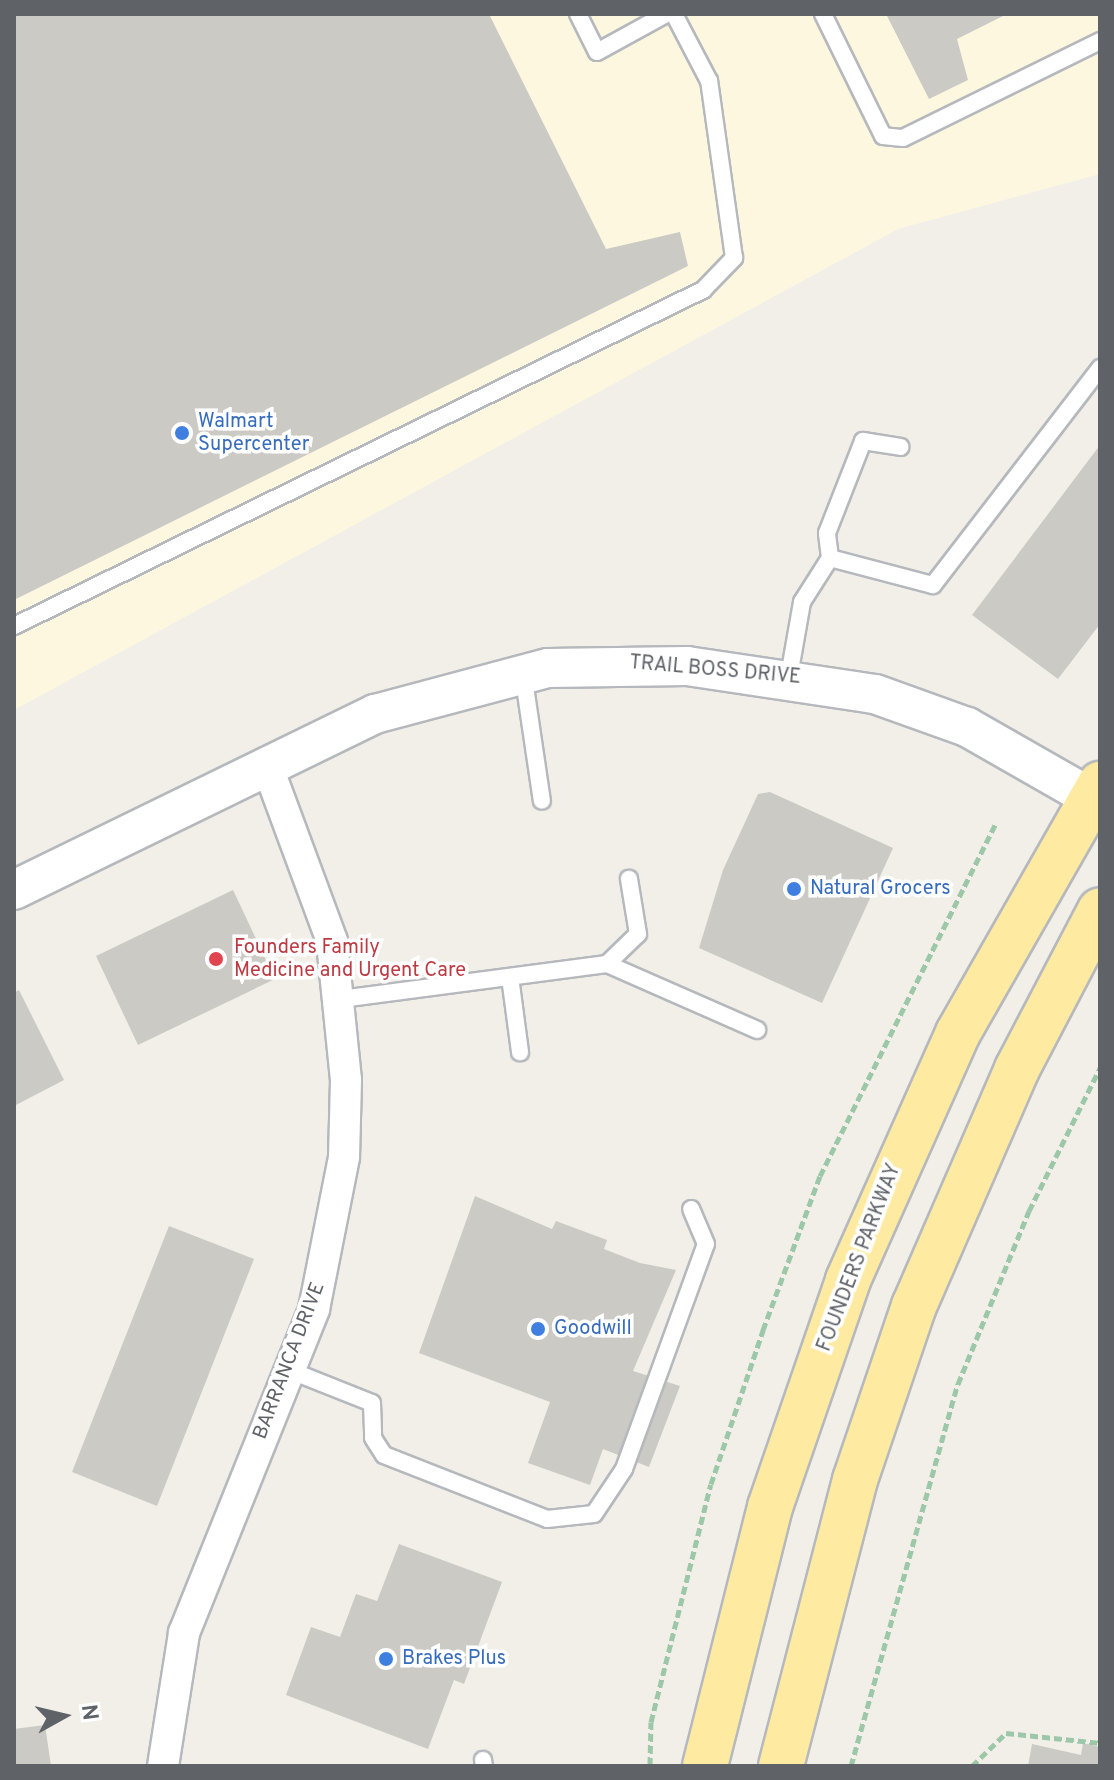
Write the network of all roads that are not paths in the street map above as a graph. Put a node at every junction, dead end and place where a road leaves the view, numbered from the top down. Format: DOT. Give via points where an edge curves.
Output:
graph roads {
  1 [pos="578,14"];
  2 [pos="666,14"];
  3 [pos="674,14"];
  4 [pos="823,14"];
  5 [pos="1100,41"];
  6 [pos="1100,368"];
  7 [pos="901,447"];
  8 [pos="830,558"];
  9 [pos="14,626"];
  10 [pos="522,671"];
  11 [pos="789,676"];
  12 [pos="266,763"];
  13 [pos="1097,795"];
  14 [pos="542,801"];
  15 [pos="629,879"];
  16 [pos="14,890"];
  17 [pos="1100,910"];
  18 [pos="607,964"];
  19 [pos="510,977"];
  20 [pos="341,999"];
  21 [pos="757,1030"];
  22 [pos="520,1052"];
  23 [pos="691,1209"];
  24 [pos="289,1370"];
  25 [pos="700,1760"];
  26 [pos="163,1766"];
  27 [pos="781,1766"];
  1 -- 2 [label="lane" via="597,52"];
  3 -- 9 [label="lane" via="709,81 734,258 703,290"];
  4 -- 5 [label="lane" via="883,136 903,138"];
  6 -- 8 [label="lane" via="933,585"];
  7 -- 8 [label="lane" via="863,441 827,533"];
  8 -- 11 [label="lane" via="802,602"];
  10 -- 11 [label="street, TRAIL BOSS DRIVE" via="644,662"];
  10 -- 12 [label="street, TRAIL BOSS DRIVE" via="387,709"];
  10 -- 14 [label="lane"];
  11 -- 13 [label="street, TRAIL BOSS DRIVE" via="875,694 967,727"];
  12 -- 16 [label="street, TRAIL BOSS DRIVE"];
  12 -- 20 [label="street, BARRANCA DRIVE" via="314,881"];
  13 -- 25 [label="highway, FOUNDERS PARKWAY" via="958,1033 848,1280 770,1507"];
  15 -- 18 [label="lane" via="638,934"];
  17 -- 27 [label="highway" via="1011,1083 914,1306 855,1480"];
  18 -- 19 [label="lane"];
  18 -- 21 [label="lane"];
  19 -- 20 [label="lane"];
  19 -- 22 [label="lane"];
  20 -- 24 [label="street, BARRANCA DRIVE" via="346,1080 337,1211 314,1309"];
  23 -- 24 [label="lane" via="706,1244 624,1469 594,1514 547,1519 384,1455 373,1438 372,1403"];
  24 -- 26 [label="street, BARRANCA DRIVE" via="184,1633"];
}
